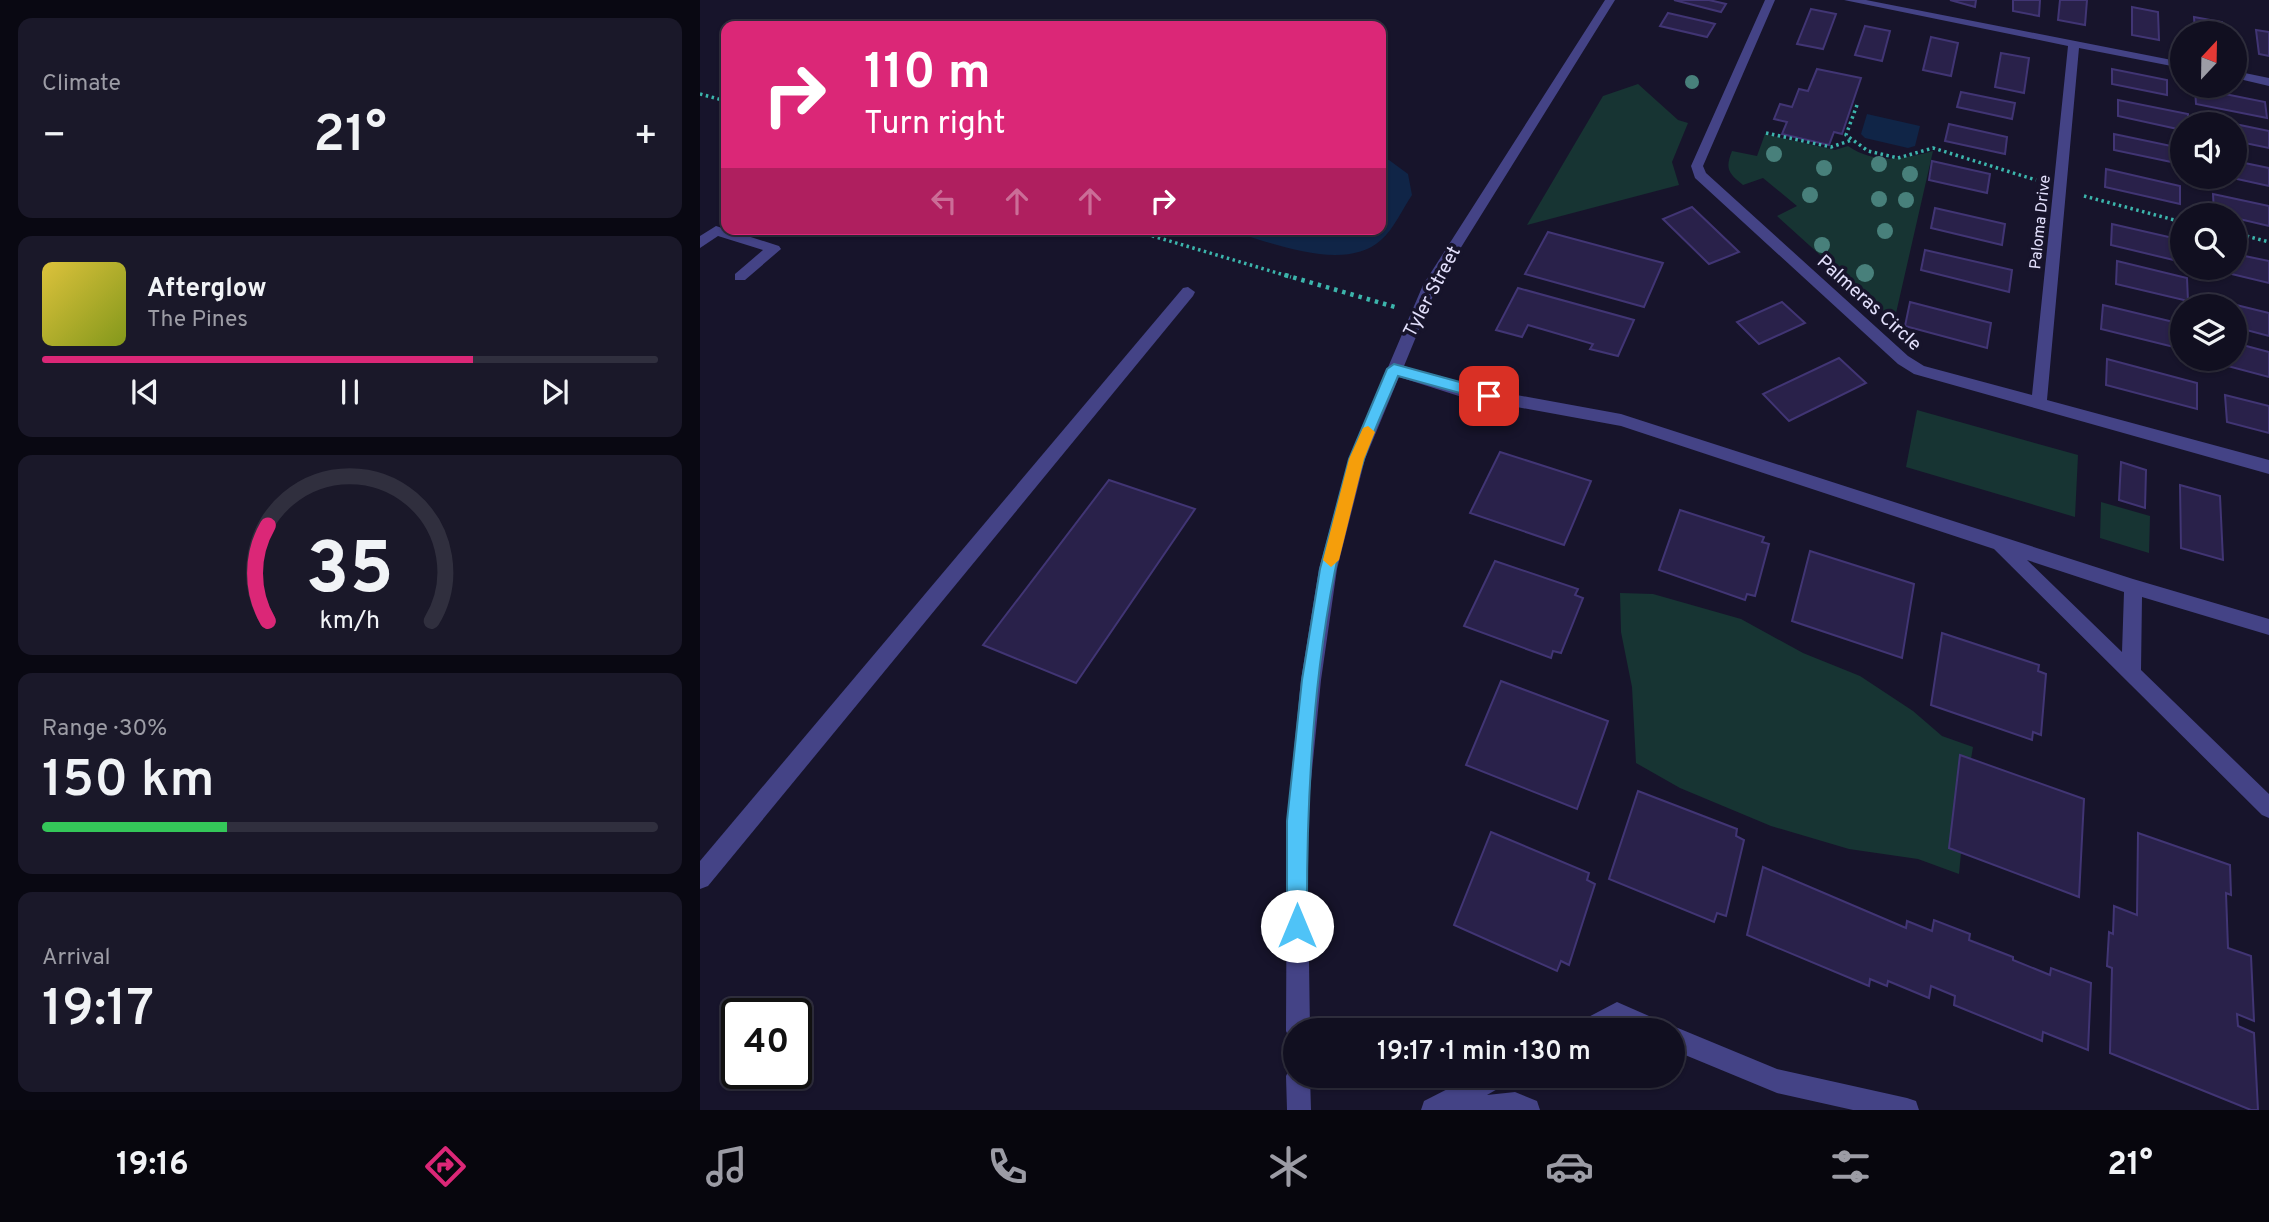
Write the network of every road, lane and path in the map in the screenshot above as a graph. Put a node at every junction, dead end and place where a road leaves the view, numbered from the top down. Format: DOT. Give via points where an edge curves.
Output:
graph roads {
  1 [pos="1610,0"];
  2 [pos="1770,0"];
  3 [pos="1849,0"];
  4 [pos="2074,44"];
  5 [pos="2170,63"];
  6 [pos="2247,77"];
  7 [pos="2269,82"];
  8 [pos="700,94"];
  9 [pos="721,100"];
  10 [pos="1857,105"];
  11 [pos="1766,133"];
  12 [pos="1853,139"];
  13 [pos="2060,188"];
  14 [pos="2170,220"];
  15 [pos="721,232"];
  16 [pos="731,235"];
  17 [pos="1150,235"];
  18 [pos="2247,236"];
  19 [pos="2269,242"];
  20 [pos="700,243"];
  21 [pos="740,277"];
  22 [pos="1188,292"];
  23 [pos="1416,313"];
  24 [pos="1394,369"];
  25 [pos="2039,404"];
  26 [pos="2269,467"];
  27 [pos="1999,544"];
  28 [pos="2133,587"];
  29 [pos="2269,627"];
  30 [pos="2131,673"];
  31 [pos="2269,808"];
  32 [pos="700,878"];
  33 [pos="1298,1018"];
  34 [pos="1609,1018"];
  35 [pos="1626,1018"];
  36 [pos="1685,1043"];
  37 [pos="1298,1088"];
  38 [pos="1475,1088"];
  39 [pos="1298,1110"];
  40 [pos="1433,1110"];
  41 [pos="1452,1110"];
  42 [pos="1528,1110"];
  43 [pos="1907,1110"];
  1 -- 23 [label="street, Tyler Street"];
  2 -- 25 [label="street, Palmeras Circle" via="1697,166 1700,175 1903,360 1919,370"];
  3 -- 4 [label="street"];
  4 -- 5 [label="street"];
  4 -- 13 [label="street, Paloma Drive"];
  6 -- 7 [label="street"];
  8 -- 9 [label="path"];
  10 -- 12 [label="path" via="1846,135"];
  11 -- 12 [label="path" via="1831,147"];
  12 -- 13 [label="path" via="1868,151 1898,158 1933,148"];
  13 -- 14 [label="path"];
  13 -- 25 [label="street, Paloma Drive"];
  15 -- 20 [label="street" via="716,230"];
  16 -- 21 [label="street" via="774,249"];
  17 -- 23 [label="path"];
  18 -- 19 [label="path"];
  22 -- 32 [label="street"];
  23 -- 24 [label="street, Tyler Street"];
  24 -- 27 [label="street" via="1462,391 1620,420"];
  24 -- 33 [label="street, Tyler Street" via="1357,459 1328,569 1311,680 1297,821"];
  25 -- 26 [label="street, Palmeras Circle"];
  27 -- 28 [label="street"];
  27 -- 30 [label="street"];
  28 -- 29 [label="street"];
  28 -- 30 [label="street"];
  30 -- 31 [label="street"];
  34 -- 35 [label="street" via="1617,1014"];
  36 -- 43 [label="street" via="1777,1081"];
  37 -- 39 [label="street"];
  38 -- 40 [label="street"];
  41 -- 42 [label="street" via="1516,1104"];
}
